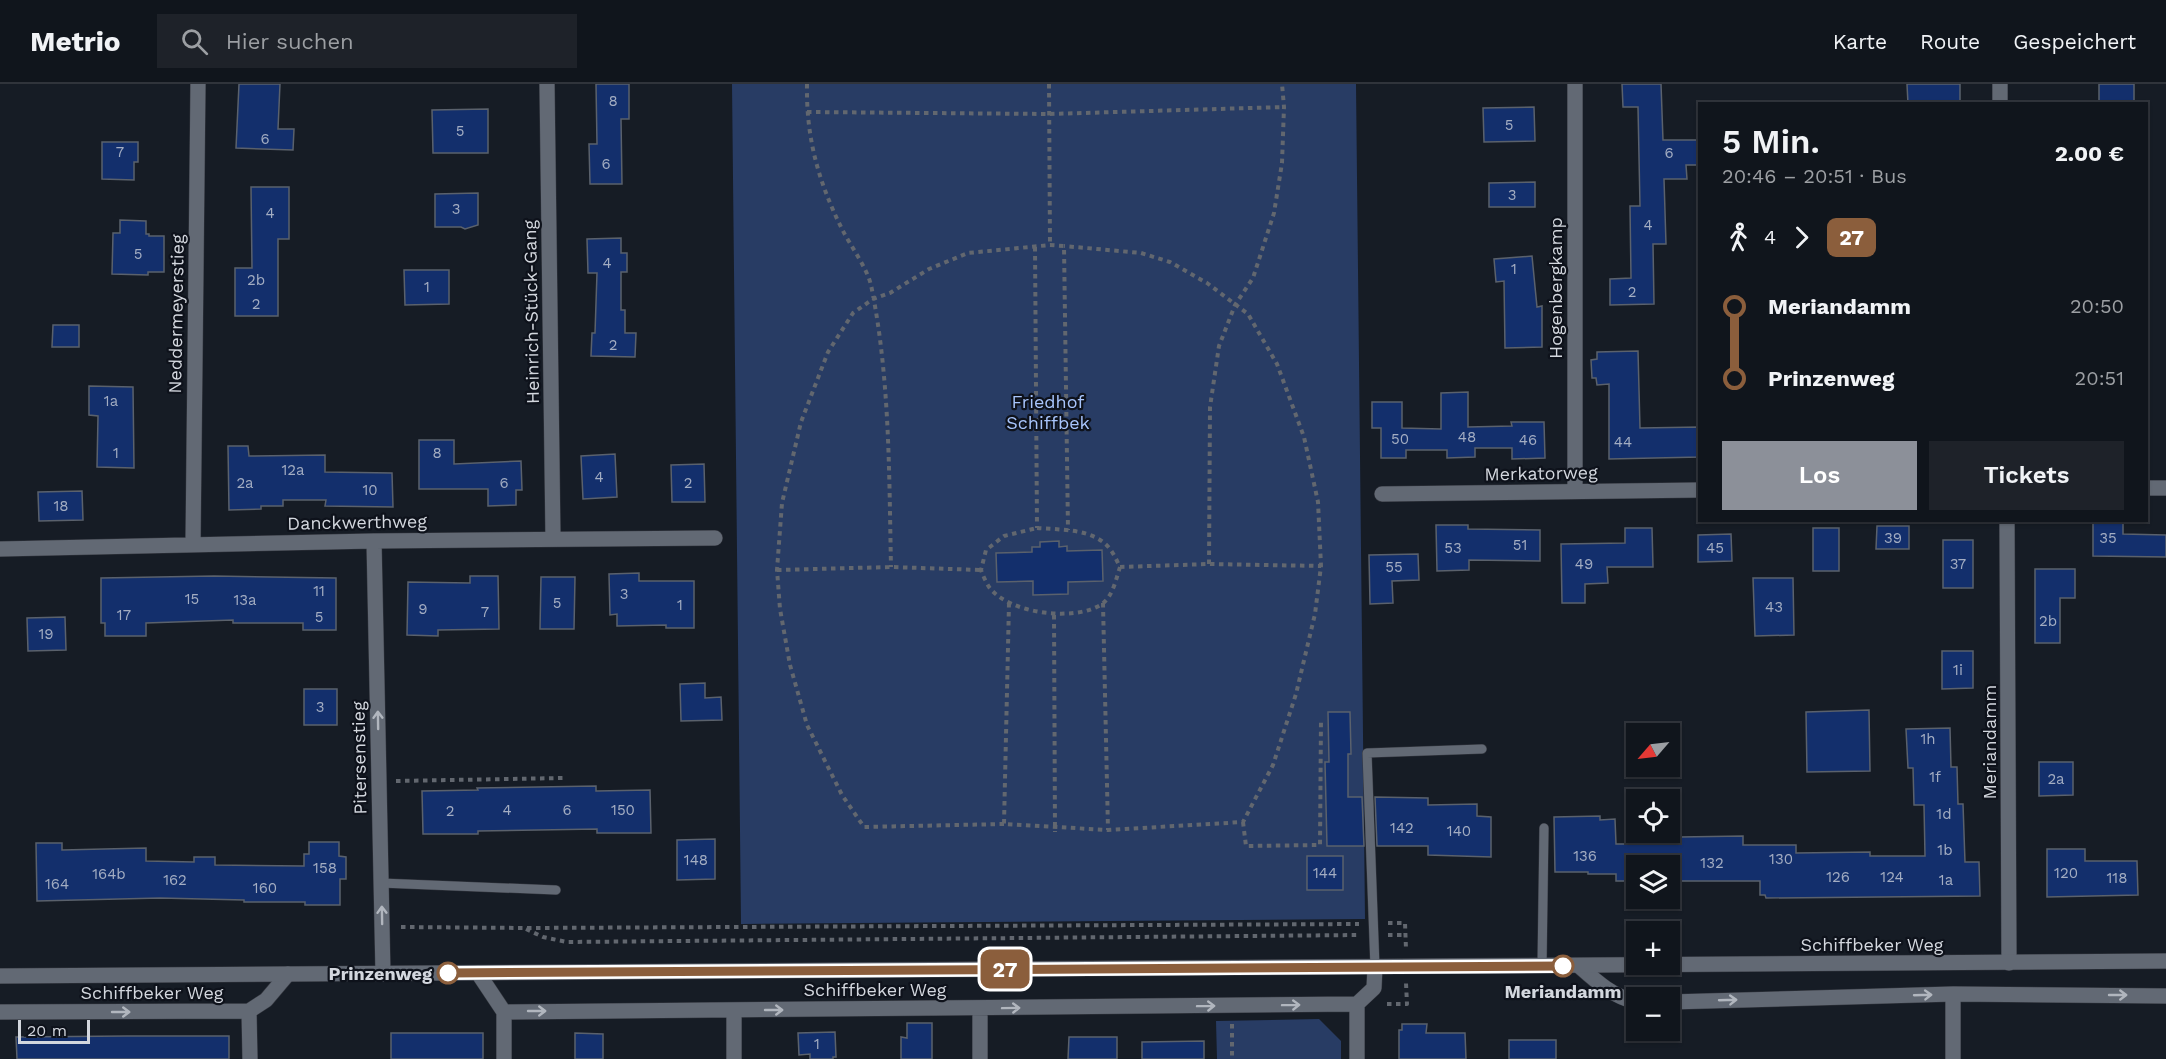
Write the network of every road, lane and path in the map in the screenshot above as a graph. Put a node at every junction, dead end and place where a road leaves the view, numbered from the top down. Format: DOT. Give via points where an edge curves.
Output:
graph roads {
  1 [pos="198,84"];
  2 [pos="547,84"];
  3 [pos="807,84"];
  4 [pos="1049,84"];
  5 [pos="1282,84"];
  6 [pos="1575,84"];
  7 [pos="2000,84"];
  8 [pos="2000,102"];
  9 [pos="1284,108"];
  10 [pos="807,112"];
  11 [pos="1049,114"];
  12 [pos="1050,245"];
  13 [pos="1064,246"];
  14 [pos="1035,247"];
  15 [pos="873,299"];
  16 [pos="1235,305"];
  17 [pos="2148,488"];
  18 [pos="2166,488"];
  19 [pos="1698,490"];
  20 [pos="1575,491"];
  21 [pos="1382,494"];
  22 [pos="2007,522"];
  23 [pos="1037,528"];
  24 [pos="1068,530"];
  25 [pos="715,538"];
  26 [pos="554,539"];
  27 [pos="374,541"];
  28 [pos="193,545"];
  29 [pos="0,549"];
  30 [pos="1209,564"];
  31 [pos="1322,566"];
  32 [pos="891,567"];
  33 [pos="1120,567"];
  34 [pos="777,570"];
  35 [pos="981,570"];
  36 [pos="1009,603"];
  37 [pos="1103,603"];
  38 [pos="1054,615"];
  39 [pos="1321,720"];
  40 [pos="1482,749"];
  41 [pos="563,778"];
  42 [pos="379,781"];
  43 [pos="1243,822"];
  44 [pos="1004,824"];
  45 [pos="1054,825"];
  46 [pos="1544,828"];
  47 [pos="1108,830"];
  48 [pos="1054,832"];
  49 [pos="381,883"];
  50 [pos="556,890"];
  51 [pos="1373,924"];
  52 [pos="382,928"];
  53 [pos="526,928"];
  54 [pos="1373,935"];
  55 [pos="2166,962"];
  56 [pos="2009,963"];
  57 [pos="1542,966"];
  58 [pos="1579,966"];
  59 [pos="1374,967"];
  60 [pos="478,973"];
  61 [pos="288,974"];
  62 [pos="383,974"];
  63 [pos="0,976"];
  64 [pos="1406,986"];
  65 [pos="1953,994"];
  66 [pos="2166,996"];
  67 [pos="1626,999"];
  68 [pos="1680,1002"];
  69 [pos="1357,1004"];
  70 [pos="1407,1004"];
  71 [pos="1232,1005"];
  72 [pos="980,1008"];
  73 [pos="734,1010"];
  74 [pos="249,1011"];
  75 [pos="0,1012"];
  76 [pos="504,1012"];
  77 [pos="250,1059"];
  78 [pos="504,1059"];
  79 [pos="734,1059"];
  80 [pos="980,1059"];
  81 [pos="1232,1059"];
  82 [pos="1357,1059"];
  83 [pos="1953,1059"];
  1 -- 28 [label="street, Neddermeyerstieg"];
  2 -- 26 [label="street, Heinrich-Stück-Gang"];
  3 -- 10 [label="path"];
  4 -- 11 [label="path"];
  5 -- 9 [label="path"];
  6 -- 20 [label="street, Hogenbergkamp"];
  7 -- 8 [label="street"];
  9 -- 11 [label="path"];
  9 -- 16 [label="path" via="1282,163 1274,213 1253,278"];
  10 -- 11 [label="path"];
  10 -- 15 [label="path" via="818,176 870,282"];
  11 -- 12 [label="path"];
  12 -- 13 [label="path"];
  12 -- 14 [label="path"];
  13 -- 16 [label="path" via="1141,253 1170,262"];
  13 -- 24 [label="path"];
  14 -- 15 [label="path" via="968,254 929,269"];
  14 -- 23 [label="path"];
  15 -- 32 [label="path" via="889,449"];
  15 -- 34 [label="path" via="853,313 828,352 801,422 782,503"];
  16 -- 30 [label="path" via="1219,346 1210,407"];
  16 -- 31 [label="path" via="1248,314 1277,364 1304,437 1318,502"];
  17 -- 18 [label="street"];
  19 -- 20 [label="street, Merkatorweg"];
  20 -- 21 [label="street, Merkatorweg"];
  22 -- 56 [label="street, Meriandamm"];
  23 -- 24 [label="path"];
  23 -- 35 [label="path" via="1004,536 986,550"];
  24 -- 33 [label="path" via="1091,535 1110,548"];
  25 -- 26 [label="street, Danckwerthweg"];
  26 -- 27 [label="street, Danckwerthweg"];
  27 -- 28 [label="street, Danckwerthweg"];
  42 -- 27 [label="street, Pitersenstieg, one-way"];
  28 -- 29 [label="street, Danckwerthweg"];
  30 -- 31 [label="path"];
  30 -- 33 [label="path"];
  31 -- 43 [label="path" via="1296,694 1273,765"];
  32 -- 34 [label="path"];
  32 -- 35 [label="path"];
  33 -- 37 [label="path" via="1114,587"];
  34 -- 44 [label="path" via="790,665 807,725 842,795 864,827"];
  35 -- 36 [label="path" via="990,588"];
  36 -- 38 [label="path"];
  36 -- 44 [label="path"];
  37 -- 38 [label="path" via="1078,613"];
  37 -- 47 [label="path"];
  38 -- 45 [label="path"];
  39 -- 43 [label="path" via="1320,845 1246,846"];
  40 -- 51 [label="lane" via="1367,753"];
  41 -- 42 [label="path"];
  42 -- 49 [label="street, Pitersenstieg"];
  43 -- 47 [label="path"];
  44 -- 45 [label="path"];
  45 -- 47 [label="path"];
  45 -- 48 [label="path"];
  46 -- 57 [label="lane"];
  49 -- 50 [label="lane"];
  52 -- 49 [label="street, Pitersenstieg, one-way"];
  51 -- 53 [label="path"];
  51 -- 54 [label="lane"];
  51 -- 54 [label="path" via="1405,923 1406,937"];
  52 -- 53 [label="path"];
  52 -- 62 [label="street, Pitersenstieg"];
  53 -- 54 [label="path" via="543,937 567,942"];
  54 -- 59 [label="lane"];
  55 -- 56 [label="street, Schiffbeker Weg"];
  56 -- 58 [label="street, Schiffbeker Weg"];
  57 -- 58 [label="street, Schiffbeker Weg"];
  57 -- 59 [label="street, Schiffbeker Weg"];
  58 -- 67 [label="street" via="1609,991"];
  59 -- 60 [label="street, Schiffbeker Weg"];
  59 -- 69 [label="street" via="1374,988"];
  60 -- 62 [label="street, Schiffbeker Weg"];
  60 -- 76 [label="street"];
  61 -- 62 [label="street, Schiffbeker Weg"];
  61 -- 63 [label="street, Schiffbeker Weg"];
  61 -- 74 [label="street, Schiffbeker Weg" via="266,1000"];
  64 -- 70 [label="path"];
  65 -- 66 [label="street, one-way"];
  68 -- 65 [label="street, one-way"];
  65 -- 83 [label="street"];
  71 -- 69 [label="street, Schiffbeker Weg, one-way"];
  69 -- 82 [label="street"];
  72 -- 71 [label="street, Schiffbeker Weg, one-way"];
  71 -- 81 [label="path"];
  73 -- 72 [label="street, Schiffbeker Weg, one-way"];
  72 -- 80 [label="street"];
  76 -- 73 [label="street, Schiffbeker Weg, one-way"];
  73 -- 79 [label="street"];
  75 -- 74 [label="street, Schiffbeker Weg, one-way"];
  74 -- 77 [label="street"];
  76 -- 78 [label="street"];
}
